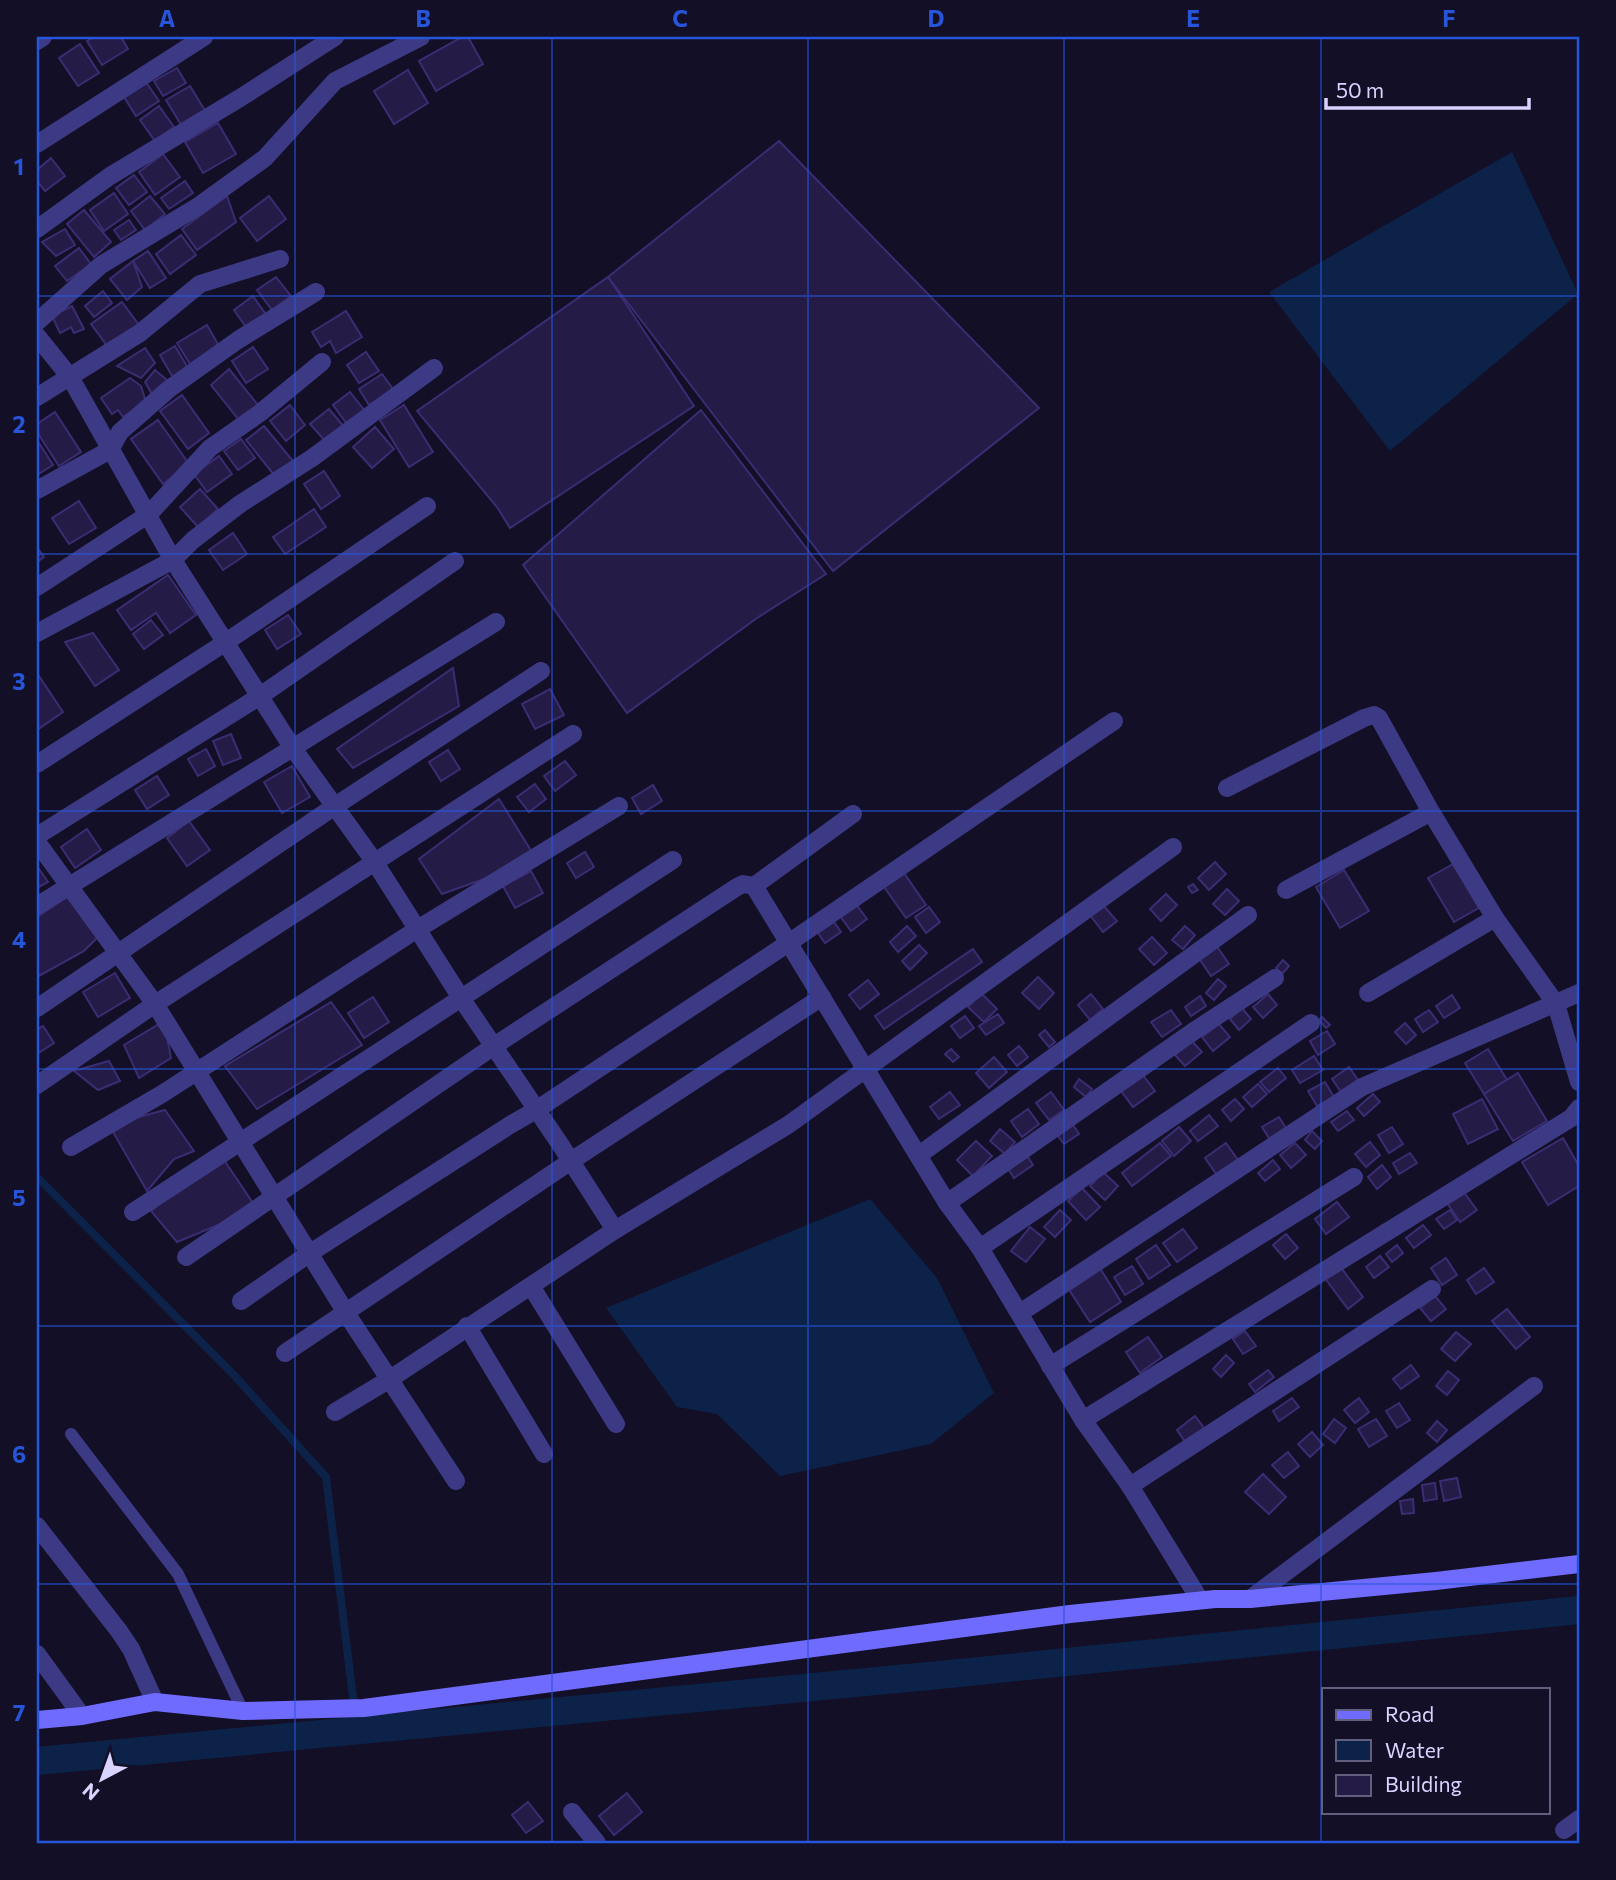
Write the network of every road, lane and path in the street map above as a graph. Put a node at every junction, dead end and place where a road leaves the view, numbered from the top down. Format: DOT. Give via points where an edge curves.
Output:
graph roads {
  1 [pos="43,37"];
  2 [pos="204,37"];
  3 [pos="335,37"];
  4 [pos="421,37"];
  5 [pos="37,41"];
  6 [pos="37,144"];
  7 [pos="37,229"];
  8 [pos="280,259"];
  9 [pos="317,292"];
  10 [pos="37,322"];
  11 [pos="37,336"];
  12 [pos="322,362"];
  13 [pos="434,368"];
  14 [pos="70,377"];
  15 [pos="37,397"];
  16 [pos="110,450"];
  17 [pos="37,490"];
  18 [pos="427,506"];
  19 [pos="149,514"];
  20 [pos="173,560"];
  21 [pos="455,561"];
  22 [pos="37,587"];
  23 [pos="496,622"];
  24 [pos="37,633"];
  25 [pos="226,642"];
  26 [pos="541,671"];
  27 [pos="260,696"];
  28 [pos="1114,721"];
  29 [pos="573,734"];
  30 [pos="292,747"];
  31 [pos="37,764"];
  32 [pos="1227,788"];
  33 [pos="335,806"];
  34 [pos="619,806"];
  35 [pos="1431,812"];
  36 [pos="853,814"];
  37 [pos="37,836"];
  38 [pos="37,842"];
  39 [pos="1173,847"];
  40 [pos="673,860"];
  41 [pos="374,861"];
  42 [pos="68,886"];
  43 [pos="754,886"];
  44 [pos="1286,890"];
  45 [pos="37,906"];
  46 [pos="1248,915"];
  47 [pos="1495,918"];
  48 [pos="416,930"];
  49 [pos="787,944"];
  50 [pos="117,954"];
  51 [pos="1275,978"];
  52 [pos="1368,993"];
  53 [pos="1579,993"];
  54 [pos="822,996"];
  55 [pos="461,998"];
  56 [pos="155,1004"];
  57 [pos="1556,1004"];
  58 [pos="37,1008"];
  59 [pos="1311,1023"];
  60 [pos="494,1046"];
  61 [pos="867,1070"];
  62 [pos="197,1072"];
  63 [pos="1579,1082"];
  64 [pos="37,1085"];
  65 [pos="1579,1108"];
  66 [pos="536,1111"];
  67 [pos="241,1140"];
  68 [pos="71,1147"];
  69 [pos="919,1155"];
  70 [pos="571,1161"];
  71 [pos="1354,1177"];
  72 [pos="274,1196"];
  73 [pos="947,1203"];
  74 [pos="133,1212"];
  75 [pos="615,1230"];
  76 [pos="980,1248"];
  77 [pos="310,1253"];
  78 [pos="186,1256"];
  79 [pos="531,1286"];
  80 [pos="1432,1289"];
  81 [pos="241,1301"];
  82 [pos="346,1312"];
  83 [pos="1020,1313"];
  84 [pos="467,1326"];
  85 [pos="285,1353"];
  86 [pos="1050,1366"];
  87 [pos="390,1379"];
  88 [pos="1534,1386"];
  89 [pos="335,1412"];
  90 [pos="1083,1420"];
  91 [pos="616,1424"];
  92 [pos="71,1434"];
  93 [pos="544,1454"];
  94 [pos="456,1481"];
  95 [pos="1130,1486"];
  96 [pos="37,1526"];
  97 [pos="1579,1564"];
  98 [pos="1250,1599"];
  99 [pos="1200,1600"];
  100 [pos="37,1654"];
  101 [pos="155,1702"];
  102 [pos="243,1710"];
  103 [pos="82,1716"];
  104 [pos="37,1720"];
  105 [pos="572,1812"];
  106 [pos="1579,1819"];
  107 [pos="1564,1830"];
  108 [pos="597,1843"];
  1 -- 5 [label="street"];
  2 -- 6 [label="street"];
  3 -- 7 [label="street" via="110,176"];
  4 -- 10 [label="street" via="335,81 265,158 197,207 101,265"];
  8 -- 14 [label="street" via="200,284 140,333"];
  9 -- 16 [label="street" via="169,389 120,432"];
  11 -- 14 [label="street"];
  12 -- 19 [label="street" via="210,448"];
  13 -- 20 [label="street" via="312,458 240,504"];
  14 -- 15 [label="street"];
  14 -- 16 [label="street"];
  16 -- 17 [label="street"];
  16 -- 19 [label="street"];
  18 -- 25 [label="street"];
  19 -- 20 [label="street"];
  19 -- 22 [label="street"];
  20 -- 24 [label="street"];
  20 -- 25 [label="street"];
  21 -- 27 [label="street"];
  23 -- 30 [label="street"];
  25 -- 27 [label="street"];
  25 -- 31 [label="street"];
  26 -- 33 [label="street"];
  27 -- 30 [label="street"];
  27 -- 37 [label="street"];
  28 -- 49 [label="street"];
  29 -- 41 [label="street"];
  30 -- 33 [label="street"];
  30 -- 42 [label="street"];
  32 -- 35 [label="street" via="1374,715 1384,723"];
  33 -- 41 [label="street"];
  33 -- 50 [label="street"];
  34 -- 48 [label="street"];
  35 -- 44 [label="street"];
  35 -- 47 [label="street"];
  36 -- 43 [label="street"];
  38 -- 42 [label="street"];
  39 -- 61 [label="street"];
  40 -- 55 [label="street"];
  41 -- 48 [label="street"];
  41 -- 56 [label="street"];
  42 -- 45 [label="street"];
  42 -- 50 [label="street"];
  43 -- 49 [label="street"];
  43 -- 60 [label="street" via="737,887"];
  46 -- 69 [label="street"];
  47 -- 52 [label="street"];
  47 -- 57 [label="street"];
  48 -- 55 [label="street"];
  48 -- 62 [label="street"];
  49 -- 54 [label="street"];
  49 -- 66 [label="street"];
  50 -- 56 [label="street"];
  50 -- 58 [label="street"];
  51 -- 73 [label="street"];
  53 -- 57 [label="street"];
  54 -- 61 [label="street"];
  54 -- 70 [label="street"];
  55 -- 60 [label="street"];
  55 -- 67 [label="street"];
  56 -- 62 [label="street"];
  56 -- 64 [label="street"];
  57 -- 63 [label="street"];
  57 -- 83 [label="street" via="1362,1087"];
  59 -- 76 [label="street"];
  60 -- 66 [label="street"];
  60 -- 72 [label="street"];
  61 -- 69 [label="street"];
  61 -- 75 [label="street" via="788,1125"];
  62 -- 67 [label="street"];
  62 -- 68 [label="street"];
  65 -- 90 [label="street" via="1571,1118 1501,1163"];
  66 -- 70 [label="street"];
  66 -- 77 [label="street"];
  67 -- 72 [label="street"];
  67 -- 74 [label="street"];
  69 -- 73 [label="street"];
  70 -- 75 [label="street"];
  70 -- 82 [label="street"];
  71 -- 86 [label="street"];
  72 -- 77 [label="street"];
  72 -- 78 [label="street"];
  73 -- 76 [label="street"];
  75 -- 79 [label="street"];
  76 -- 83 [label="street"];
  77 -- 81 [label="street"];
  77 -- 82 [label="street"];
  79 -- 84 [label="street"];
  79 -- 91 [label="street"];
  80 -- 95 [label="street"];
  82 -- 85 [label="street"];
  82 -- 87 [label="street"];
  83 -- 86 [label="street"];
  84 -- 87 [label="street"];
  84 -- 93 [label="street"];
  86 -- 90 [label="street"];
  87 -- 89 [label="street"];
  87 -- 94 [label="street"];
  88 -- 98 [label="street"];
  90 -- 95 [label="street"];
  92 -- 102 [label="lane" via="178,1574"];
  95 -- 99 [label="street"];
  96 -- 101 [label="street" via="119,1631"];
  97 -- 98 [label="main road"];
  98 -- 99 [label="main road"];
  99 -- 102 [label="main road" via="364,1708"];
  100 -- 103 [label="street"];
  101 -- 102 [label="main road"];
  101 -- 103 [label="main road"];
  103 -- 104 [label="main road"];
  105 -- 108 [label="street"];
  106 -- 107 [label="street"];
}
